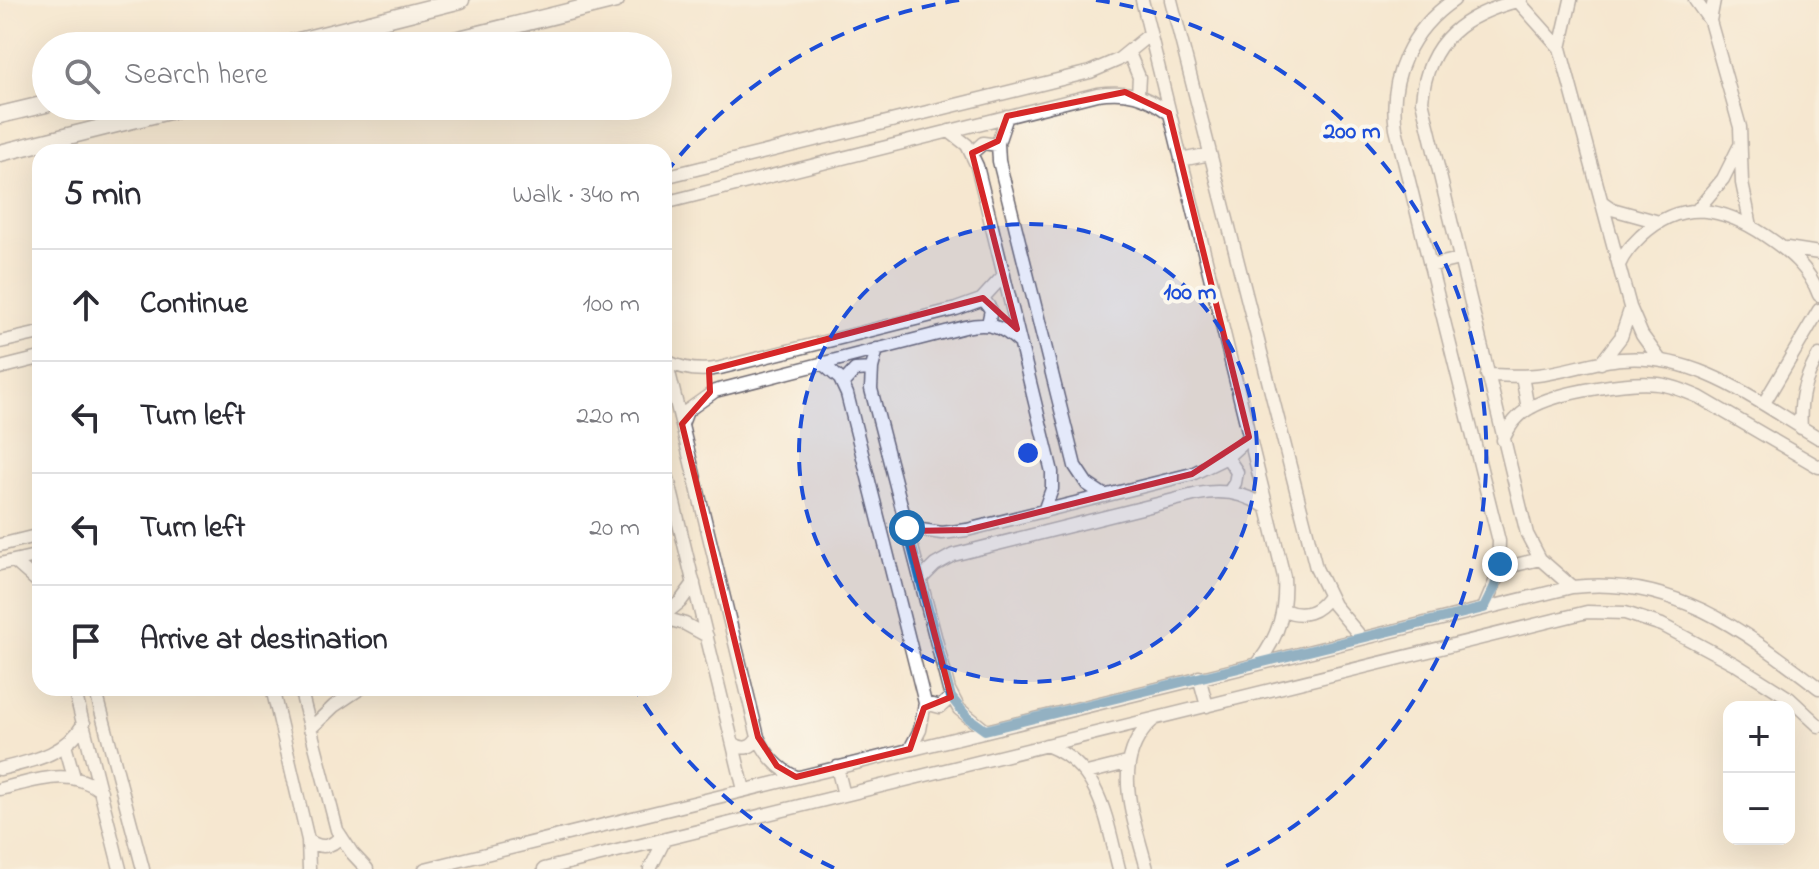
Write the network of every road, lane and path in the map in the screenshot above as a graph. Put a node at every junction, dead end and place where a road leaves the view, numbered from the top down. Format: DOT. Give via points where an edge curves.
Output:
graph roads {
  1 [pos="461,0"];
  2 [pos="616,0"];
  3 [pos="1142,0"];
  4 [pos="1171,0"];
  5 [pos="1454,0"];
  6 [pos="1519,0"];
  7 [pos="1571,0"];
  8 [pos="1695,0"];
  9 [pos="1714,0"];
  10 [pos="1710,21"];
  11 [pos="369,23"];
  12 [pos="342,32"];
  13 [pos="366,32"];
  14 [pos="487,32"];
  15 [pos="1150,34"];
  16 [pos="1560,48"];
  17 [pos="1129,53"];
  18 [pos="1138,94"];
  19 [pos="32,107"];
  20 [pos="1169,113"];
  21 [pos="0,115"];
  22 [pos="1007,116"];
  23 [pos="133,120"];
  24 [pos="949,131"];
  25 [pos="1741,140"];
  26 [pos="36,144"];
  27 [pos="32,145"];
  28 [pos="998,145"];
  29 [pos="0,153"];
  30 [pos="972,153"];
  31 [pos="1210,154"];
  32 [pos="755,155"];
  33 [pos="1181,160"];
  34 [pos="672,175"];
  35 [pos="759,179"];
  36 [pos="672,201"];
  37 [pos="1602,202"];
  38 [pos="1697,210"];
  39 [pos="1659,222"];
  40 [pos="1751,226"];
  41 [pos="1784,248"];
  42 [pos="1819,253"];
  43 [pos="1459,259"];
  44 [pos="1619,265"];
  45 [pos="1430,266"];
  46 [pos="1004,275"];
  47 [pos="1819,295"];
  48 [pos="983,298"];
  49 [pos="1630,307"];
  50 [pos="1819,310"];
  51 [pos="988,324"];
  52 [pos="32,335"];
  53 [pos="0,342"];
  54 [pos="1021,344"];
  55 [pos="877,349"];
  56 [pos="1819,355"];
  57 [pos="32,360"];
  58 [pos="672,360"];
  59 [pos="1660,360"];
  60 [pos="822,363"];
  61 [pos="1601,363"];
  62 [pos="0,368"];
  63 [pos="872,369"];
  64 [pos="709,370"];
  65 [pos="1487,375"];
  66 [pos="1522,376"];
  67 [pos="843,383"];
  68 [pos="672,384"];
  69 [pos="715,391"];
  70 [pos="1764,403"];
  71 [pos="1528,409"];
  72 [pos="682,424"];
  73 [pos="1801,428"];
  74 [pos="1249,437"];
  75 [pos="1819,438"];
  76 [pos="1503,440"];
  77 [pos="1227,457"];
  78 [pos="1075,466"];
  79 [pos="1819,467"];
  80 [pos="1052,472"];
  81 [pos="1229,492"];
  82 [pos="672,494"];
  83 [pos="1105,496"];
  84 [pos="1266,507"];
  85 [pos="1044,511"];
  86 [pos="907,528"];
  87 [pos="948,532"];
  88 [pos="32,537"];
  89 [pos="0,545"];
  90 [pos="953,555"];
  91 [pos="32,557"];
  92 [pos="1540,559"];
  93 [pos="14,561"];
  94 [pos="0,564"];
  95 [pos="1499,569"];
  96 [pos="32,576"];
  97 [pos="920,580"];
  98 [pos="694,583"];
  99 [pos="1572,587"];
  100 [pos="1329,596"];
  101 [pos="1484,608"];
  102 [pos="672,609"];
  103 [pos="1284,610"];
  104 [pos="672,619"];
  105 [pos="707,636"];
  106 [pos="1361,637"];
  107 [pos="1259,662"];
  108 [pos="1199,677"];
  109 [pos="1819,688"];
  110 [pos="76,696"];
  111 [pos="97,696"];
  112 [pos="274,696"];
  113 [pos="302,696"];
  114 [pos="349,696"];
  115 [pos="951,697"];
  116 [pos="925,703"];
  117 [pos="1207,706"];
  118 [pos="1155,719"];
  119 [pos="84,723"];
  120 [pos="1819,726"];
  121 [pos="310,729"];
  122 [pos="985,730"];
  123 [pos="758,737"];
  124 [pos="733,743"];
  125 [pos="65,745"];
  126 [pos="1046,745"];
  127 [pos="910,749"];
  128 [pos="1127,763"];
  129 [pos="837,767"];
  130 [pos="0,769"];
  131 [pos="1087,773"];
  132 [pos="74,777"];
  133 [pos="796,777"];
  134 [pos="0,789"];
  135 [pos="744,790"];
  136 [pos="101,791"];
  137 [pos="844,795"];
  138 [pos="341,836"];
  139 [pos="665,839"];
  140 [pos="308,840"];
  141 [pos="577,861"];
  142 [pos="1118,868"];
  143 [pos="120,869"];
  144 [pos="143,869"];
  145 [pos="309,869"];
  146 [pos="367,869"];
  147 [pos="425,869"];
  148 [pos="544,869"];
  149 [pos="593,869"];
  150 [pos="650,869"];
  151 [pos="1147,869"];
  1 -- 11 [label="main road"];
  2 -- 14 [label="main road"];
  3 -- 15 [label="street"];
  4 -- 31 [label="street"];
  5 -- 45 [label="street" via="1417,35 1402,64 1395,95 1396,129"];
  6 -- 16 [label="street"];
  6 -- 43 [label="street" via="1486,10 1457,28 1436,52 1423,84 1426,125"];
  7 -- 16 [label="street"];
  8 -- 10 [label="street"];
  9 -- 10 [label="street"];
  10 -- 25 [label="street"];
  11 -- 12 [label="main road"];
  11 -- 13 [label="main road"];
  15 -- 17 [label="street"];
  15 -- 20 [label="street"];
  16 -- 37 [label="street"];
  17 -- 18 [label="street" via="1139,77"];
  17 -- 32 [label="street" via="1090,72"];
  18 -- 20 [label="street"];
  18 -- 22 [label="street" via="1097,94"];
  19 -- 21 [label="main road"];
  20 -- 33 [label="street"];
  22 -- 24 [label="street"];
  22 -- 28 [label="street"];
  23 -- 26 [label="main road"];
  24 -- 30 [label="street"];
  24 -- 35 [label="street"];
  25 -- 38 [label="street" via="1723,179"];
  25 -- 40 [label="street"];
  27 -- 29 [label="main road"];
  28 -- 30 [label="street" via="983,143"];
  28 -- 78 [label="street"];
  30 -- 46 [label="street"];
  31 -- 33 [label="street"];
  31 -- 100 [label="street" via="1316,568"];
  32 -- 34 [label="street"];
  32 -- 35 [label="street"];
  33 -- 74 [label="street"];
  35 -- 36 [label="street"];
  37 -- 39 [label="street"];
  37 -- 44 [label="street"];
  38 -- 39 [label="street"];
  38 -- 40 [label="street" via="1725,214"];
  39 -- 44 [label="street"];
  40 -- 41 [label="street"];
  41 -- 42 [label="street"];
  41 -- 47 [label="street" via="1805,268"];
  43 -- 45 [label="street"];
  43 -- 65 [label="street"];
  44 -- 49 [label="street"];
  45 -- 95 [label="street" via="1499,541"];
  46 -- 48 [label="street"];
  46 -- 54 [label="street"];
  48 -- 51 [label="street" via="991,310"];
  48 -- 64 [label="street"];
  49 -- 59 [label="street"];
  49 -- 61 [label="street" via="1621,337"];
  50 -- 70 [label="street"];
  51 -- 54 [label="street" via="1000,326"];
  51 -- 55 [label="street"];
  52 -- 53 [label="street"];
  54 -- 80 [label="street"];
  55 -- 60 [label="street"];
  55 -- 63 [label="street"];
  56 -- 73 [label="street" via="1805,382"];
  57 -- 62 [label="street"];
  58 -- 64 [label="street" via="687,369"];
  59 -- 61 [label="street"];
  59 -- 70 [label="street" via="1691,367"];
  60 -- 67 [label="street"];
  60 -- 69 [label="street"];
  61 -- 66 [label="street"];
  63 -- 67 [label="street" via="855,370"];
  63 -- 86 [label="street" via="871,389"];
  64 -- 69 [label="street" via="706,380"];
  65 -- 66 [label="street"];
  65 -- 76 [label="street"];
  66 -- 71 [label="street"];
  67 -- 116 [label="street"];
  68 -- 72 [label="street"];
  69 -- 72 [label="street" via="687,411"];
  70 -- 73 [label="street"];
  71 -- 76 [label="street"];
  71 -- 79 [label="street" via="1619,385 1664,385 1699,397"];
  72 -- 123 [label="street"];
  73 -- 75 [label="street"];
  74 -- 77 [label="street"];
  74 -- 84 [label="street"];
  76 -- 92 [label="street" via="1527,534"];
  77 -- 81 [label="street" via="1237,472"];
  77 -- 83 [label="street" via="1192,474"];
  78 -- 80 [label="street"];
  78 -- 83 [label="street" via="1087,484"];
  80 -- 85 [label="street"];
  81 -- 84 [label="street"];
  81 -- 90 [label="street" via="1198,494"];
  82 -- 98 [label="street"];
  83 -- 85 [label="street"];
  84 -- 103 [label="street" via="1284,577"];
  85 -- 87 [label="street"];
  86 -- 87 [label="street"];
  86 -- 97 [label="street"];
  87 -- 90 [label="street" via="940,546"];
  88 -- 89 [label="street"];
  90 -- 97 [label="street"];
  91 -- 93 [label="street"];
  92 -- 95 [label="street"];
  92 -- 99 [label="street"];
  93 -- 94 [label="street"];
  93 -- 96 [label="street"];
  95 -- 101 [label="street"];
  97 -- 115 [label="street"];
  98 -- 102 [label="street"];
  98 -- 105 [label="street"];
  99 -- 101 [label="street"];
  99 -- 109 [label="street" via="1632,586 1668,595 1770,652"];
  100 -- 103 [label="street" via="1313,612"];
  100 -- 106 [label="street"];
  101 -- 106 [label="street"];
  103 -- 107 [label="street" via="1275,638"];
  104 -- 105 [label="street"];
  105 -- 124 [label="street"];
  106 -- 107 [label="street"];
  107 -- 108 [label="street"];
  108 -- 117 [label="street"];
  108 -- 122 [label="street"];
  110 -- 119 [label="street"];
  111 -- 144 [label="street"];
  112 -- 140 [label="street"];
  113 -- 121 [label="street"];
  114 -- 121 [label="street"];
  115 -- 116 [label="street" via="940,707"];
  115 -- 122 [label="street"];
  116 -- 127 [label="street"];
  117 -- 118 [label="street"];
  117 -- 120 [label="street" via="1558,617 1606,611 1644,618 1707,648 1789,698"];
  118 -- 126 [label="street"];
  118 -- 128 [label="street" via="1140,734"];
  119 -- 125 [label="street"];
  119 -- 136 [label="street"];
  121 -- 138 [label="street"];
  122 -- 127 [label="street"];
  123 -- 124 [label="street" via="746,748"];
  123 -- 133 [label="street" via="777,766"];
  124 -- 135 [label="street"];
  125 -- 130 [label="street" via="39,759"];
  125 -- 132 [label="street"];
  126 -- 131 [label="street"];
  126 -- 137 [label="street"];
  127 -- 129 [label="street"];
  128 -- 131 [label="street"];
  128 -- 151 [label="street" via="1128,793"];
  129 -- 133 [label="street"];
  129 -- 137 [label="street"];
  131 -- 142 [label="street" via="1101,803"];
  132 -- 134 [label="street"];
  132 -- 136 [label="street"];
  133 -- 135 [label="street"];
  135 -- 147 [label="street"];
  136 -- 143 [label="street"];
  137 -- 139 [label="street"];
  138 -- 140 [label="street" via="327,846"];
  138 -- 146 [label="street"];
  139 -- 141 [label="street"];
  139 -- 150 [label="street"];
  140 -- 145 [label="street"];
  141 -- 148 [label="street"];
  141 -- 149 [label="street"];
}
